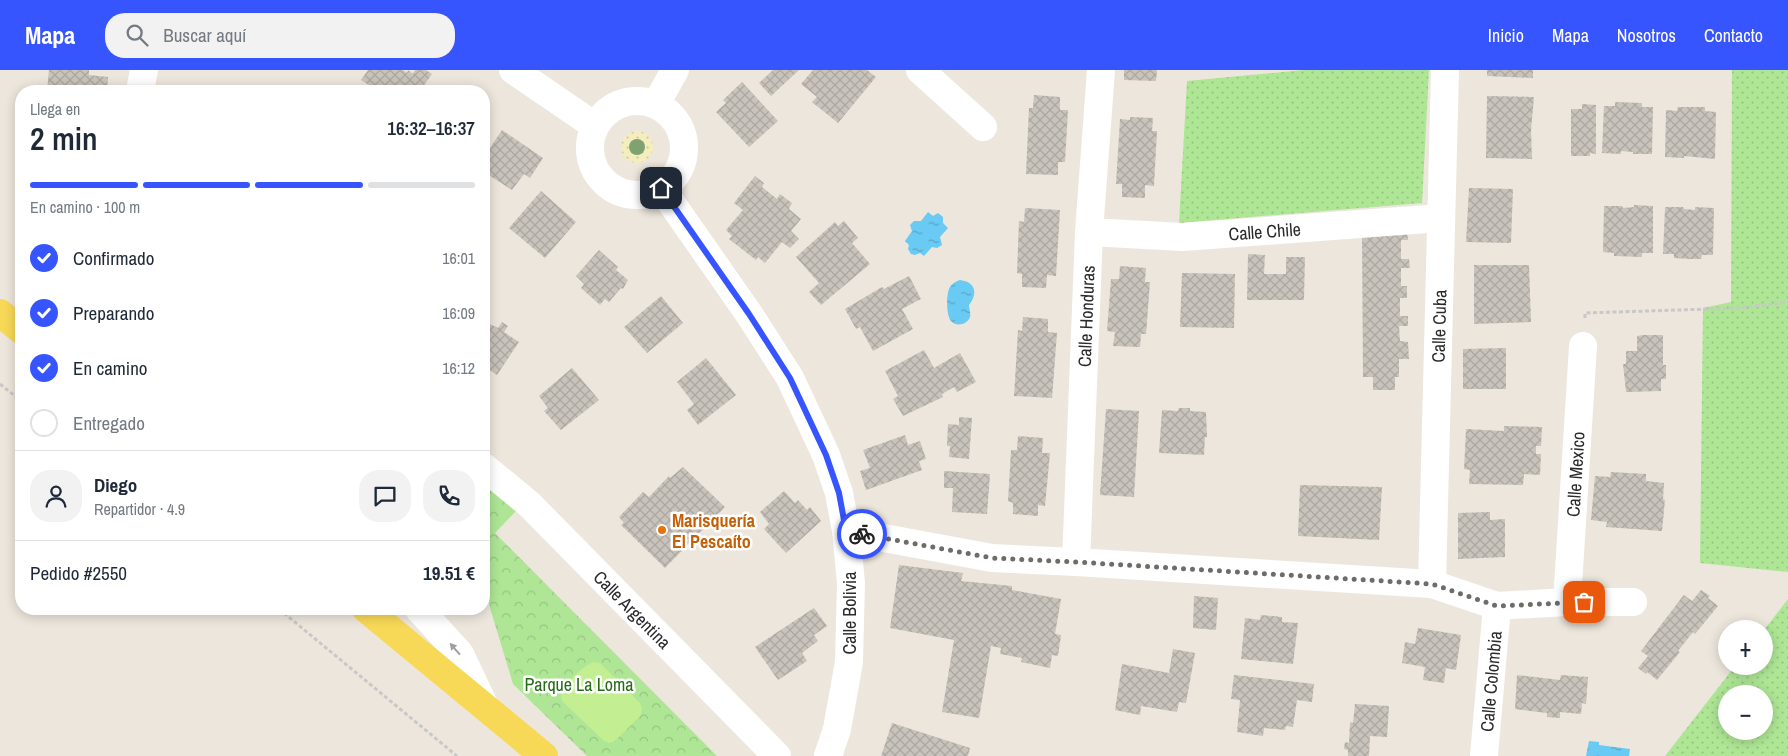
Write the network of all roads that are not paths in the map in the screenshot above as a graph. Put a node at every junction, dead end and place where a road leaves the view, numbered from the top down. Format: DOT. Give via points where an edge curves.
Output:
graph roads {
  1 [pos="144,70"];
  2 [pos="513,70"];
  3 [pos="676,70"];
  4 [pos="920,70"];
  5 [pos="1100,70"];
  6 [pos="1445,70"];
  7 [pos="141,85"];
  8 [pos="656,104"];
  9 [pos="595,126"];
  10 [pos="983,127"];
  11 [pos="661,188"];
  12 [pos="1441,218"];
  13 [pos="1089,232"];
  14 [pos="0,313"];
  15 [pos="15,325"];
  16 [pos="1583,346"];
  17 [pos="490,472"];
  18 [pos="846,531"];
  19 [pos="1076,562"];
  20 [pos="1432,584"];
  21 [pos="1567,602"];
  22 [pos="1633,602"];
  23 [pos="1497,606"];
  24 [pos="373,615"];
  25 [pos="424,615"];
  26 [pos="485,708"];
  27 [pos="542,755"];
  28 [pos="777,756"];
  29 [pos="828,756"];
  30 [pos="1484,756"];
  1 -- 7 [label="street"];
  2 -- 9 [label="street"];
  3 -- 8 [label="street"];
  4 -- 10 [label="street"];
  5 -- 13 [label="street, Calle Honduras"];
  6 -- 12 [label="street, Calle Cuba"];
  8 -- 9 [label="street" via="628,101 614,106"];
  8 -- 11 [label="street" via="678,124 684,145 680,166"];
  9 -- 11 [label="street" via="590,140 590,156 604,182 617,191 632,195"];
  11 -- 18 [label="street, Calle Bolivia" via="790,378 826,455 839,493"];
  12 -- 13 [label="street, Calle Chile" via="1183,237"];
  12 -- 20 [label="street, Calle Cuba"];
  13 -- 19 [label="street, Calle Honduras"];
  14 -- 15 [label="main road"];
  16 -- 21 [label="street, Calle Mexico"];
  17 -- 28 [label="street, Calle Argentina" via="529,504"];
  18 -- 19 [label="street" via="992,558"];
  18 -- 29 [label="street, Calle Bolivia" via="851,583 849,662 837,729"];
  19 -- 20 [label="street"];
  20 -- 23 [label="street"];
  21 -- 22 [label="street"];
  21 -- 23 [label="street"];
  23 -- 30 [label="street, Calle Colombia"];
  24 -- 26 [label="main road"];
  26 -- 25 [label="street, one-way" via="460,654"];
  26 -- 27 [label="main road"];
}
